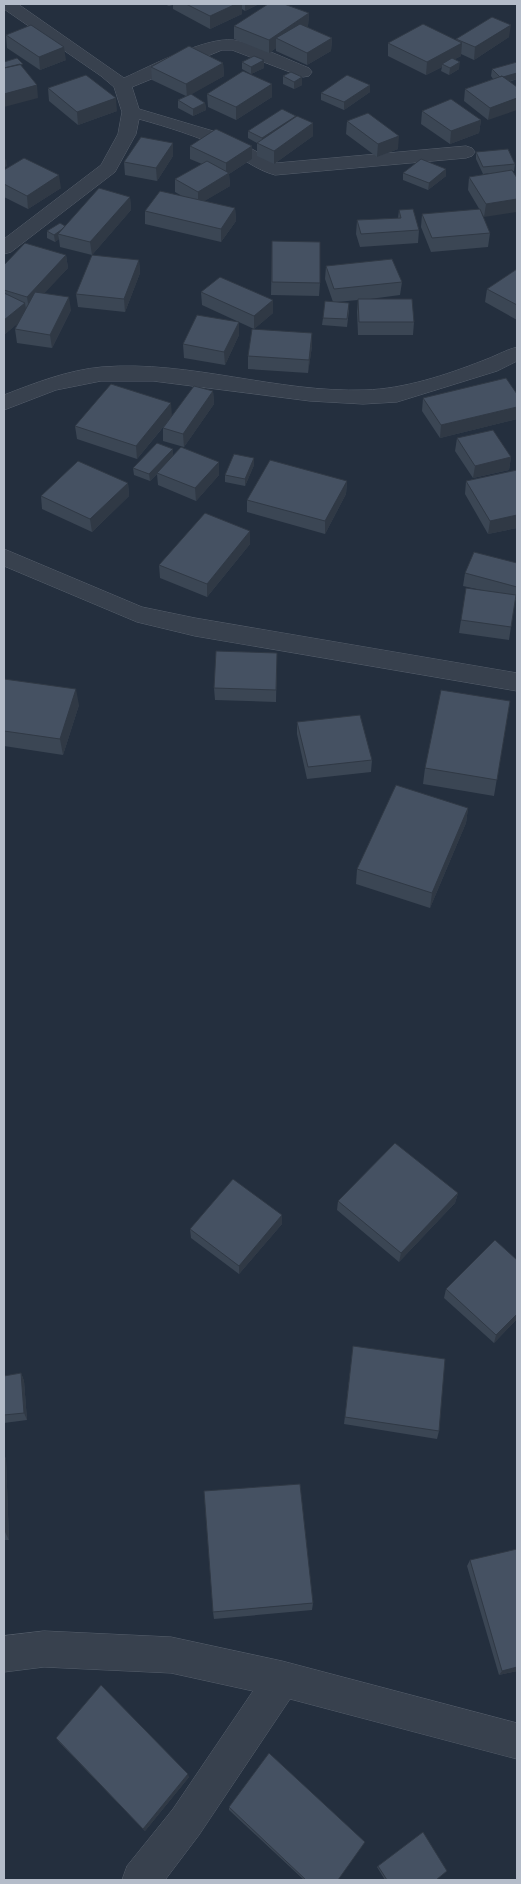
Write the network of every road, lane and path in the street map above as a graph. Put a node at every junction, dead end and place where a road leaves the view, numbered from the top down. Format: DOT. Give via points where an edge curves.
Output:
graph roads {
  1 [pos="7,4"];
  2 [pos="42,27"];
  3 [pos="23,32"];
  4 [pos="303,72"];
  5 [pos="122,85"];
  6 [pos="131,112"];
  7 [pos="466,152"];
  8 [pos="4,248"];
  9 [pos="517,353"];
  10 [pos="4,403"];
  11 [pos="4,557"];
  12 [pos="517,682"];
  13 [pos="4,1654"];
  14 [pos="282,1680"];
  15 [pos="517,1741"];
  16 [pos="141,1880"];
  1 -- 2 [label="street"];
  2 -- 3 [label="street"];
  2 -- 5 [label="street"];
  4 -- 5 [label="street" via="234,46 222,45"];
  5 -- 6 [label="street"];
  6 -- 7 [label="street" via="166,120 215,138 275,169"];
  6 -- 8 [label="street" via="128,134 108,168"];
  9 -- 10 [label="street" via="490,366 397,395 362,398 153,374 101,374 51,384"];
  11 -- 12 [label="street" via="137,614 195,627"];
  13 -- 14 [label="street" via="44,1649 171,1655"];
  14 -- 15 [label="street"];
  14 -- 16 [label="street" via="186,1822"];
}
